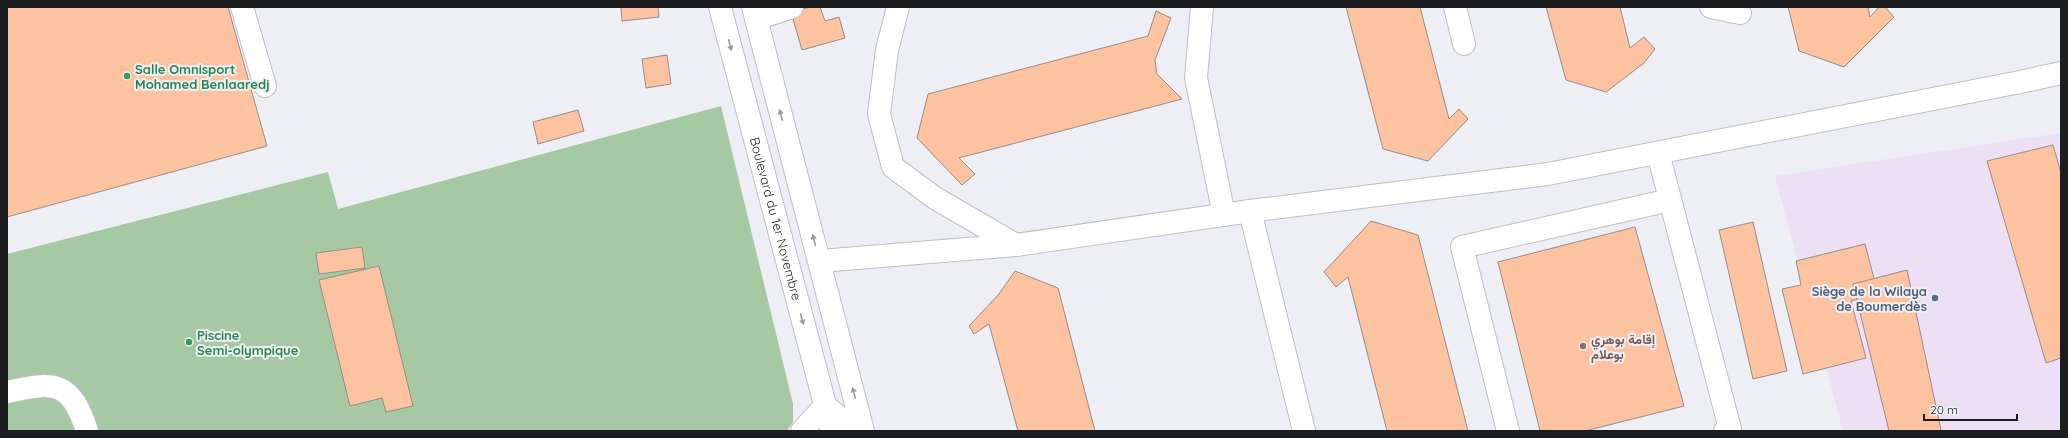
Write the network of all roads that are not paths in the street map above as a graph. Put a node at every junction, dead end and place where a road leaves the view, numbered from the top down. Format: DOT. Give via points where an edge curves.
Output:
graph roads {
  1 [pos="242,7"];
  2 [pos="720,7"];
  3 [pos="792,7"];
  4 [pos="898,7"];
  5 [pos="1202,7"];
  6 [pos="1455,7"];
  7 [pos="1711,7"];
  8 [pos="754,13"];
  9 [pos="1740,13"];
  10 [pos="1464,44"];
  11 [pos="2061,73"];
  12 [pos="266,86"];
  13 [pos="1658,153"];
  14 [pos="1670,200"];
  15 [pos="1250,211"];
  16 [pos="1224,215"];
  17 [pos="1016,245"];
  18 [pos="820,261"];
  19 [pos="7,392"];
  20 [pos="825,406"];
  21 [pos="87,431"];
  22 [pos="802,431"];
  23 [pos="832,431"];
  24 [pos="857,431"];
  25 [pos="863,431"];
  26 [pos="1304,431"];
  27 [pos="1508,431"];
  28 [pos="1725,431"];
  1 -- 12 [label="main road"];
  2 -- 20 [label="main road, Boulevard du 1er Novembre, one-way"];
  3 -- 8 [label="main road"];
  4 -- 17 [label="main road" via="888,50 879,114 893,167 935,198"];
  5 -- 16 [label="main road" via="1196,78"];
  6 -- 10 [label="main road"];
  7 -- 9 [label="main road"];
  18 -- 8 [label="main road, one-way"];
  11 -- 13 [label="main road"];
  13 -- 14 [label="main road"];
  13 -- 15 [label="main road" via="1548,174"];
  14 -- 27 [label="main road" via="1462,247"];
  14 -- 28 [label="main road" via="1730,429"];
  15 -- 16 [label="main road"];
  15 -- 26 [label="main road"];
  16 -- 17 [label="main road"];
  17 -- 18 [label="main road"];
  25 -- 18 [label="main road, one-way"];
  19 -- 21 [label="main road" via="34,386 51,386 70,394 82,413"];
  20 -- 22 [label="main road"];
  20 -- 23 [label="main road, Boulevard du 1er Novembre"];
  20 -- 24 [label="main road"];
}
